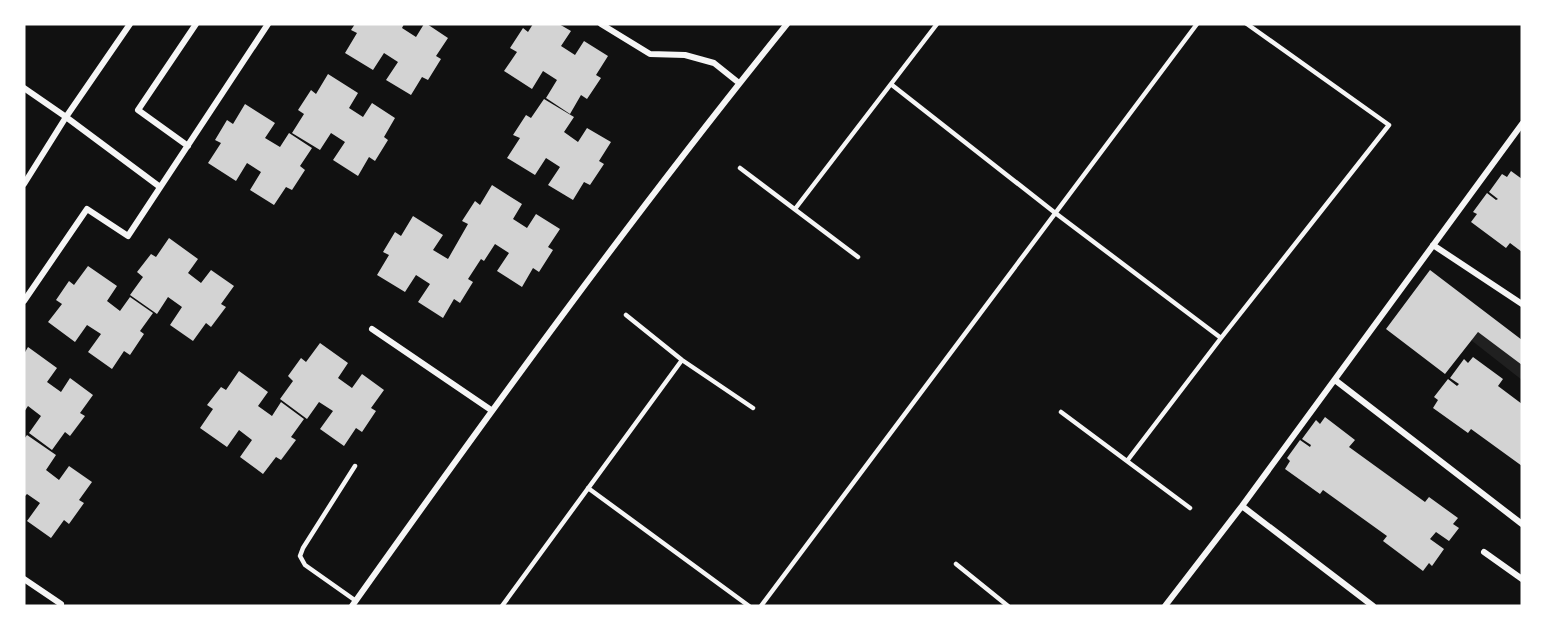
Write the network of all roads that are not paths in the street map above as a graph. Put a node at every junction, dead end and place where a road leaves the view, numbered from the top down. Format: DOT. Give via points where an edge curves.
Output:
graph roads {
  1 [pos="130,24"];
  2 [pos="196,24"];
  3 [pos="268,24"];
  4 [pos="601,24"];
  5 [pos="787,24"];
  6 [pos="937,24"];
  7 [pos="1197,24"];
  8 [pos="1247,24"];
  9 [pos="739,83"];
  10 [pos="892,85"];
  11 [pos="24,88"];
  12 [pos="66,117"];
  13 [pos="1522,124"];
  14 [pos="188,146"];
  15 [pos="740,168"];
  16 [pos="24,184"];
  17 [pos="160,187"];
  18 [pos="795,209"];
  19 [pos="1054,212"];
  20 [pos="1433,245"];
  21 [pos="858,257"];
  22 [pos="24,301"];
  23 [pos="1522,304"];
  24 [pos="626,315"];
  25 [pos="372,328"];
  26 [pos="1221,338"];
  27 [pos="682,360"];
  28 [pos="1335,380"];
  29 [pos="753,408"];
  30 [pos="491,410"];
  31 [pos="1060,412"];
  32 [pos="1127,461"];
  33 [pos="356,466"];
  34 [pos="588,488"];
  35 [pos="1242,506"];
  36 [pos="1190,508"];
  37 [pos="1522,524"];
  38 [pos="1484,552"];
  39 [pos="956,564"];
  40 [pos="24,579"];
  41 [pos="1522,579"];
  42 [pos="61,604"];
  43 [pos="354,604"];
  44 [pos="502,606"];
  45 [pos="749,606"];
  46 [pos="761,606"];
  47 [pos="1008,606"];
  48 [pos="1166,606"];
  49 [pos="1373,606"];
  1 -- 12 [label="street"];
  2 -- 14 [label="street" via="138,110"];
  3 -- 14 [label="street"];
  4 -- 9 [label="street" via="650,54 685,55 714,63"];
  5 -- 9 [label="street"];
  6 -- 10 [label="lane"];
  7 -- 19 [label="lane"];
  8 -- 26 [label="lane" via="1389,125"];
  9 -- 30 [label="street"];
  10 -- 18 [label="lane"];
  10 -- 19 [label="lane"];
  11 -- 12 [label="street"];
  12 -- 16 [label="street"];
  12 -- 17 [label="street"];
  13 -- 20 [label="street"];
  14 -- 17 [label="street"];
  15 -- 18 [label="lane"];
  17 -- 22 [label="street" via="128,236 87,209"];
  18 -- 21 [label="lane"];
  19 -- 26 [label="lane"];
  19 -- 46 [label="lane"];
  20 -- 23 [label="street"];
  20 -- 28 [label="street"];
  24 -- 27 [label="lane"];
  25 -- 30 [label="street"];
  26 -- 32 [label="lane"];
  27 -- 29 [label="lane"];
  27 -- 34 [label="lane"];
  28 -- 35 [label="street"];
  28 -- 37 [label="street"];
  30 -- 43 [label="street"];
  31 -- 32 [label="lane"];
  32 -- 36 [label="lane"];
  33 -- 43 [label="lane" via="300,556 305,565"];
  34 -- 44 [label="lane"];
  34 -- 45 [label="lane"];
  35 -- 48 [label="street"];
  35 -- 49 [label="street"];
  38 -- 41 [label="street"];
  39 -- 47 [label="lane"];
  40 -- 42 [label="street"];
}
